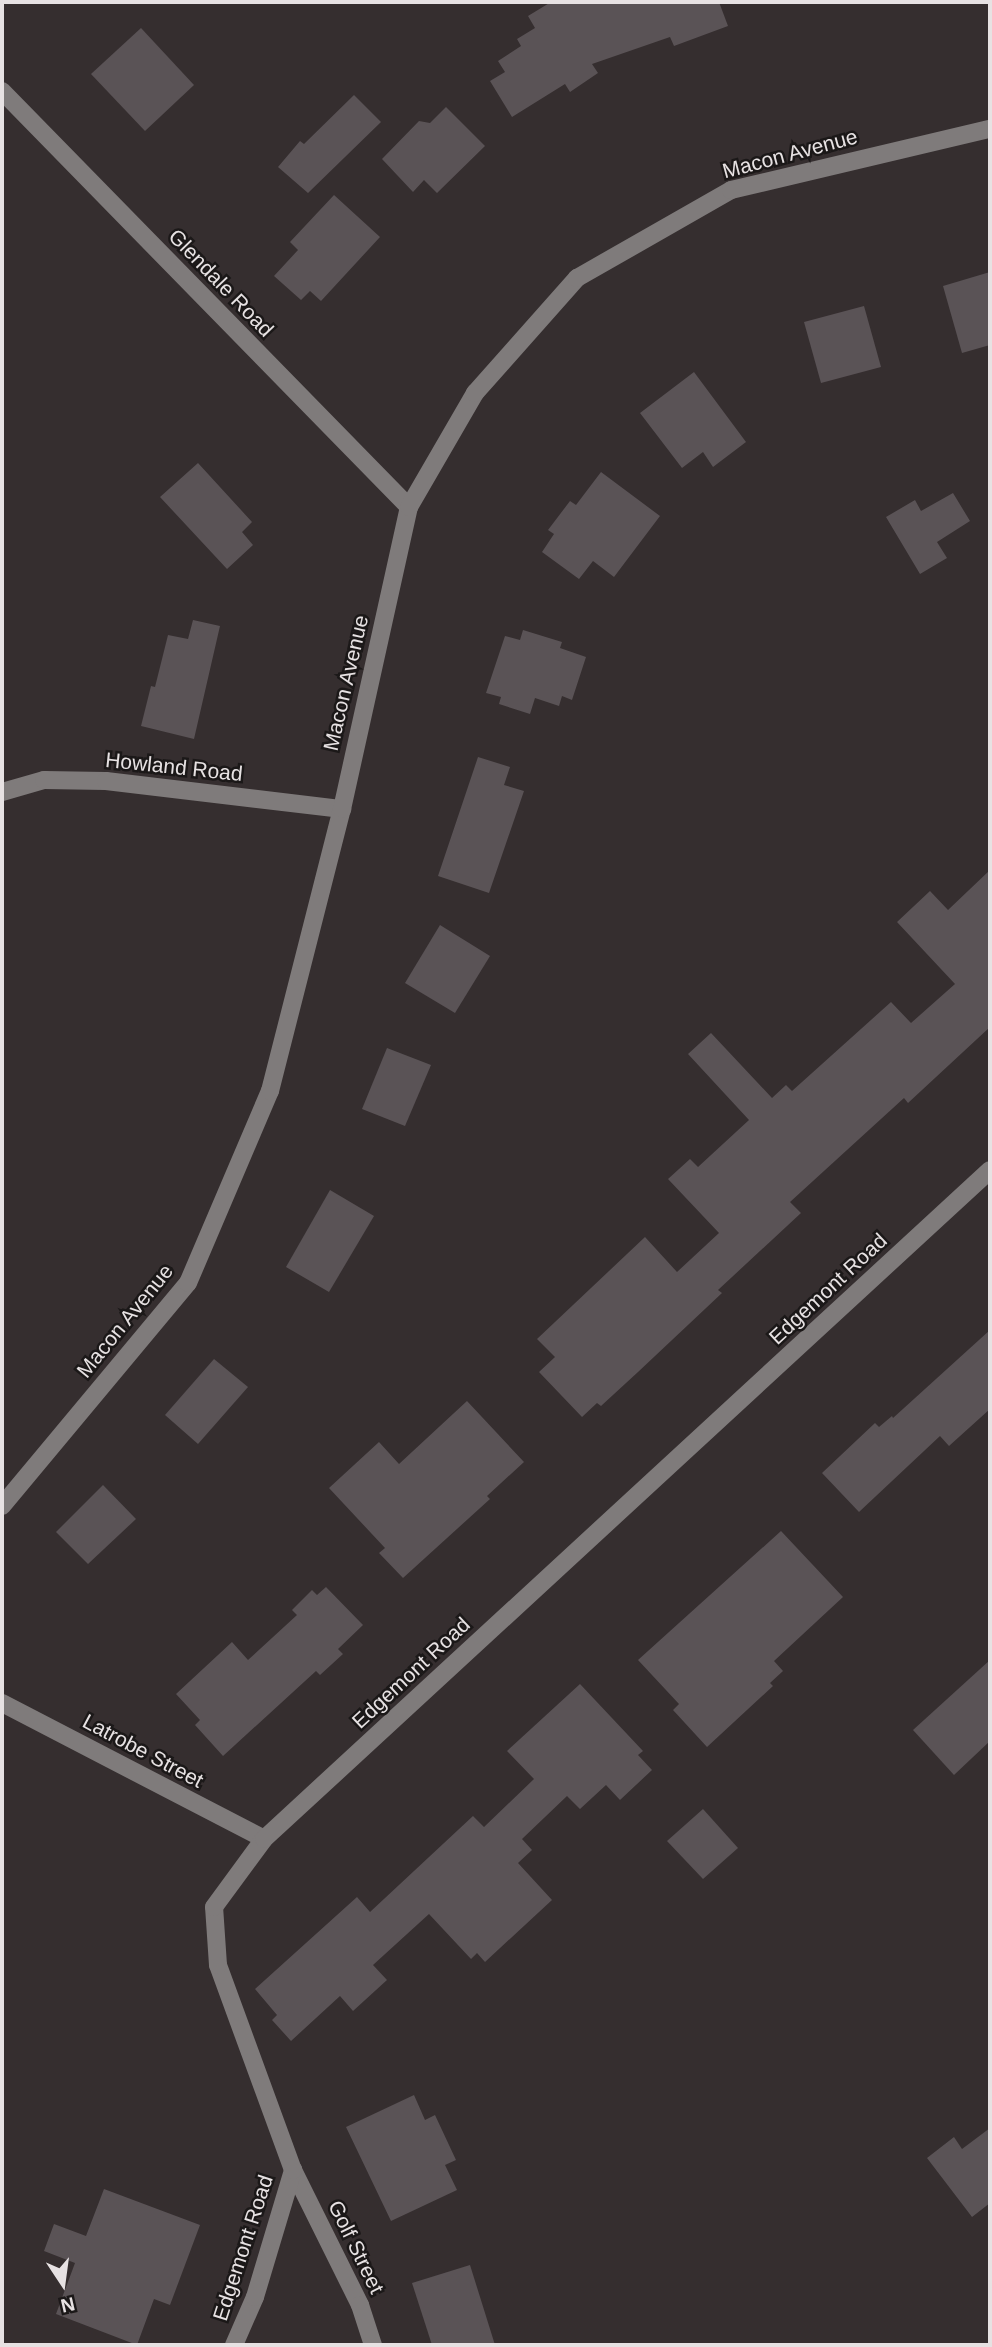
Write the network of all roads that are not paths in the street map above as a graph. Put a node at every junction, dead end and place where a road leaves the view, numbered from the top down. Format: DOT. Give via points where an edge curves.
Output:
graph roads {
  1 [pos="2,91"];
  2 [pos="990,129"];
  3 [pos="409,507"];
  4 [pos="2,792"];
  5 [pos="342,809"];
  6 [pos="990,1170"];
  7 [pos="2,1506"];
  8 [pos="2,1703"];
  9 [pos="264,1839"];
  10 [pos="293,2170"];
  11 [pos="234,2345"];
  12 [pos="373,2345"];
  1 -- 3 [label="street, Glendale Road"];
  2 -- 3 [label="street, Macon Avenue" via="731,190 577,278 474,393"];
  3 -- 5 [label="street, Macon Avenue"];
  4 -- 5 [label="street, Howland Road" via="44,780 106,780"];
  5 -- 7 [label="street, Macon Avenue" via="270,1091 188,1283"];
  6 -- 9 [label="street, Edgemont Road"];
  8 -- 9 [label="street, Latrobe Street"];
  9 -- 10 [label="street, Edgemont Road" via="214,1907 218,1965"];
  10 -- 11 [label="street, Edgemont Road" via="255,2297"];
  10 -- 12 [label="street, Golf Street" via="360,2305"];
}
